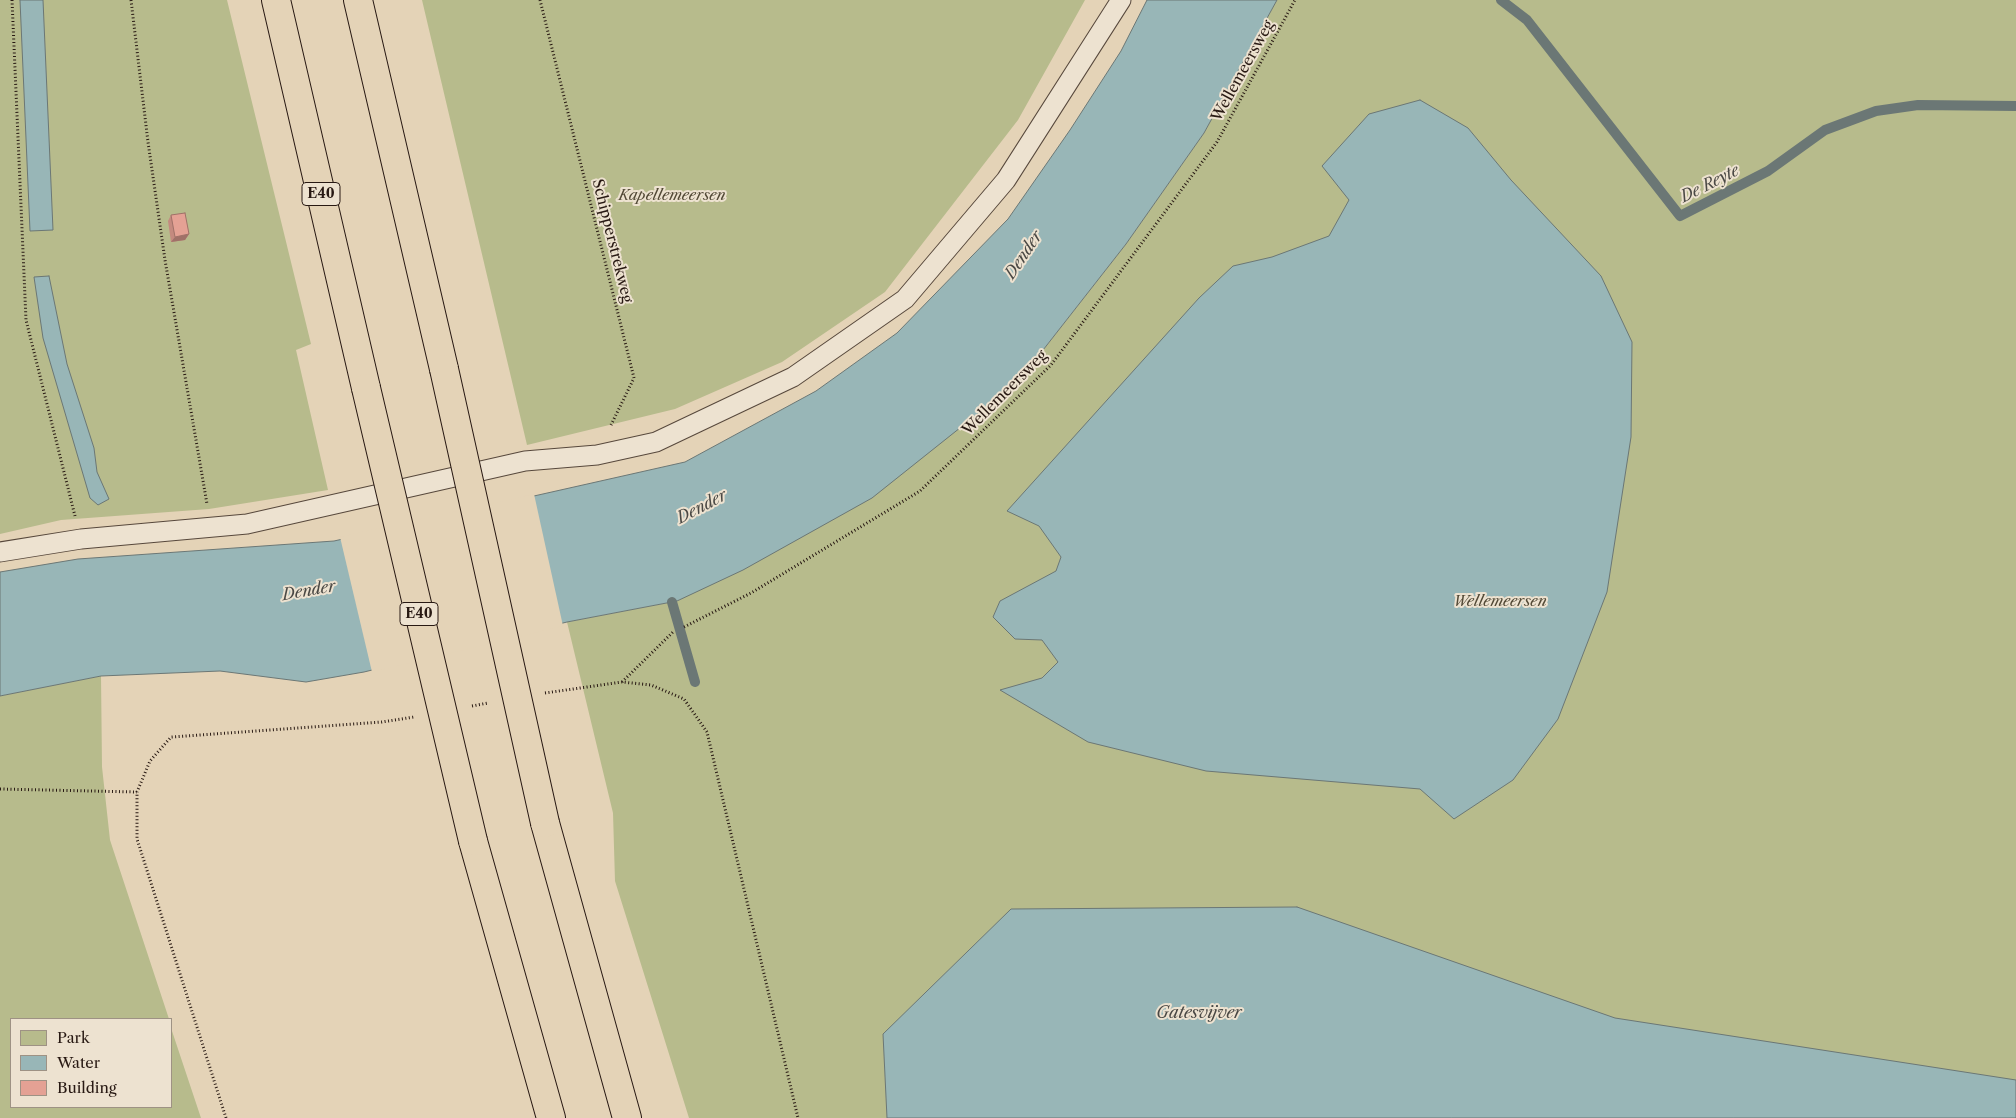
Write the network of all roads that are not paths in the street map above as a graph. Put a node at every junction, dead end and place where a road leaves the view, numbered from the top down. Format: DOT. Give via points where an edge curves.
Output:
graph roads {
  1 [pos="276,0"];
  2 [pos="358,0"];
  3 [pos="1121,0"];
  4 [pos="0,552"];
  5 [pos="551,1118"];
  6 [pos="627,1118"];
  1 -- 5 [label="highway, E40, bridge" via="472,841"];
  2 -- 6 [label="highway, bridge" via="545,823"];
  3 -- 4 [label="lane" via="1006,180 905,299 793,377 656,442 597,455 525,461 247,524 81,539"];
}
